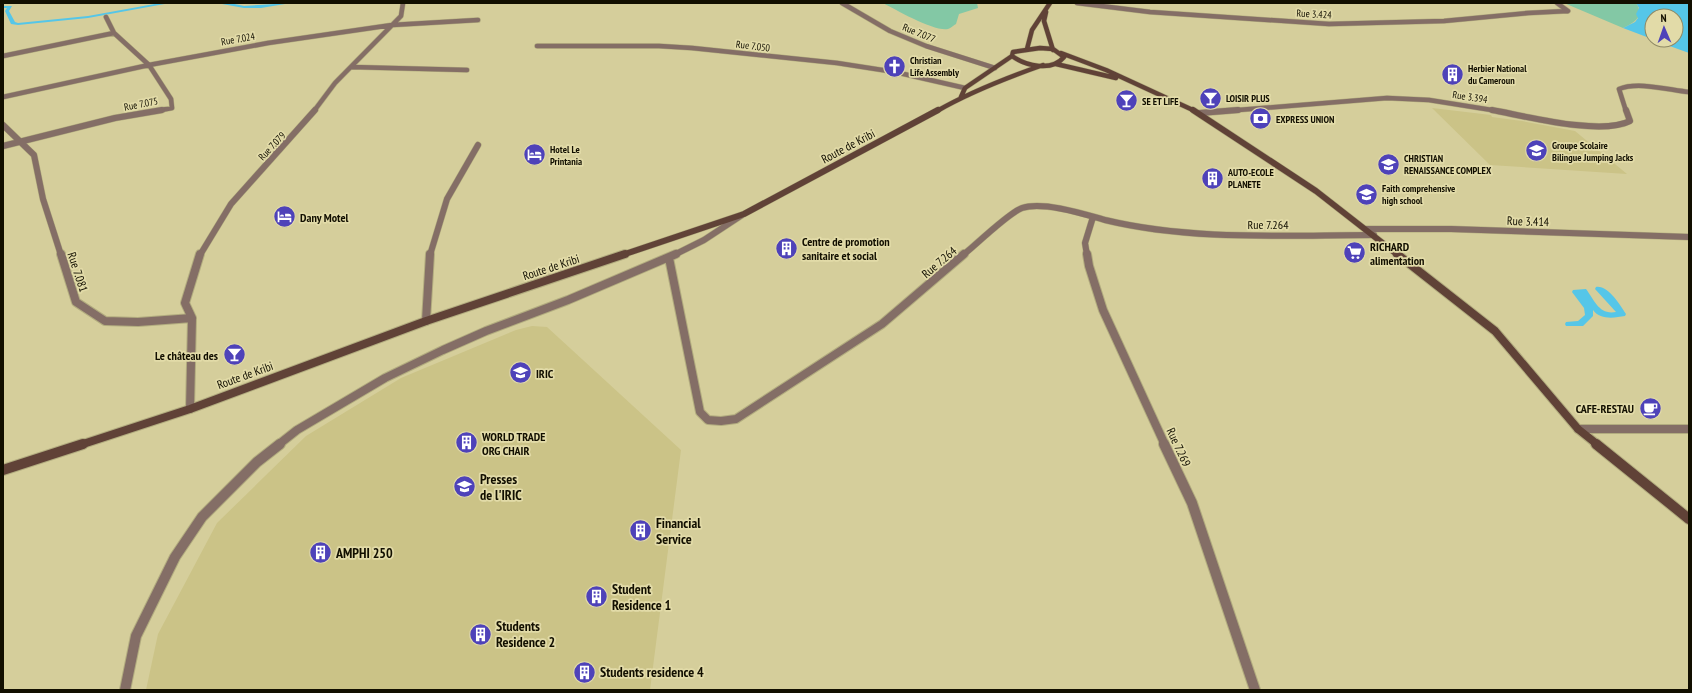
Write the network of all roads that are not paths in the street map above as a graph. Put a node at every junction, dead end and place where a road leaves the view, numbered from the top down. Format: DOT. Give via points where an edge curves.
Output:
graph roads {
  1 [pos="403,3"];
  2 [pos="842,3"];
  3 [pos="1050,3"];
  4 [pos="1077,3"];
  5 [pos="1557,3"];
  6 [pos="1046,11"];
  7 [pos="106,17"];
  8 [pos="478,20"];
  9 [pos="392,25"];
  10 [pos="114,33"];
  11 [pos="537,46"];
  12 [pos="1027,49"];
  13 [pos="1053,50"];
  14 [pos="1061,53"];
  15 [pos="3,56"];
  16 [pos="1012,56"];
  17 [pos="1056,64"];
  18 [pos="149,65"];
  19 [pos="1044,65"];
  20 [pos="351,67"];
  21 [pos="995,68"];
  22 [pos="467,70"];
  23 [pos="1131,81"];
  24 [pos="965,88"];
  25 [pos="1689,92"];
  26 [pos="3,97"];
  27 [pos="961,97"];
  28 [pos="1200,113"];
  29 [pos="3,125"];
  30 [pos="20,142"];
  31 [pos="478,145"];
  32 [pos="3,146"];
  33 [pos="744,214"];
  34 [pos="1093,217"];
  35 [pos="1366,229"];
  36 [pos="1374,235"];
  37 [pos="1689,238"];
  38 [pos="669,258"];
  39 [pos="192,318"];
  40 [pos="426,321"];
  41 [pos="190,408"];
  42 [pos="1578,429"];
  43 [pos="1689,429"];
  44 [pos="3,470"];
  45 [pos="1689,519"];
  46 [pos="126,690"];
  47 [pos="1255,690"];
  1 -- 9 [label="street, Rue 7.079" via="401,16"];
  2 -- 21 [label="street, Rue 7.077" via="890,30 926,46"];
  3 -- 6 [label="main road"];
  4 -- 5 [label="street, Rue 3.424" via="1150,12 1329,24 1444,21 1568,11"];
  6 -- 12 [label="main road" via="1027,40"];
  6 -- 13 [label="main road" via="1044,21"];
  7 -- 10 [label="street, Rue 7.075"];
  8 -- 9 [label="street, Rue 7.024"];
  9 -- 18 [label="street, Rue 7.024" via="268,43"];
  9 -- 20 [label="street, Rue 7.079"];
  10 -- 15 [label="street"];
  10 -- 18 [label="street, Rue 7.075"];
  11 -- 24 [label="street, Rue 7.050" via="692,48 838,63 895,72"];
  12 -- 13 [label="main road" via="1031,47"];
  12 -- 16 [label="main road" via="1013,52"];
  13 -- 14 [label="main road"];
  14 -- 17 [label="main road" via="1064,57"];
  14 -- 23 [label="main road"];
  16 -- 19 [label="main road" via="1023,63"];
  16 -- 21 [label="main road"];
  17 -- 19 [label="main road"];
  17 -- 23 [label="main road"];
  18 -- 26 [label="street, Rue 7.024"];
  18 -- 30 [label="street, Rue 7.075" via="171,99 172,108 115,118"];
  19 -- 27 [label="main road, Route de Kribi"];
  20 -- 22 [label="street"];
  20 -- 39 [label="street, Rue 7.079" via="335,83 295,134 231,204 201,252 185,303"];
  21 -- 24 [label="main road"];
  23 -- 28 [label="main road"];
  24 -- 27 [label="main road"];
  25 -- 28 [label="street, Rue 3.394" via="1622,86 1619,89 1630,121 1618,126 1600,127 1436,101 1398,98 1366,98"];
  27 -- 33 [label="main road, Route de Kribi"];
  28 -- 35 [label="main road" via="1316,191"];
  29 -- 30 [label="street, Rue 7.081"];
  30 -- 32 [label="street, Rue 7.075"];
  30 -- 39 [label="street, Rue 7.081" via="34,156 43,199 76,302 105,321 138,322"];
  31 -- 40 [label="street" via="447,199 430,259"];
  33 -- 38 [label="street" via="704,240"];
  33 -- 40 [label="main road, Route de Kribi"];
  34 -- 36 [label="street, Rue 7.264" via="1171,231 1247,236"];
  34 -- 38 [label="street, Rue 7.264" via="1049,207 1022,208 882,324 736,419 721,421 708,420 700,412"];
  34 -- 47 [label="street, Rue 7.269" via="1085,243 1089,266 1103,310 1192,503"];
  35 -- 36 [label="main road"];
  35 -- 37 [label="street, Rue 3.414" via="1451,229"];
  36 -- 42 [label="main road" via="1495,331"];
  38 -- 46 [label="street" via="443,350 385,378 297,430 257,462 202,517 175,557 136,636"];
  39 -- 41 [label="street"];
  40 -- 41 [label="main road, Route de Kribi"];
  41 -- 44 [label="main road, Route de Kribi"];
  42 -- 43 [label="street"];
  42 -- 45 [label="main road"];
}
